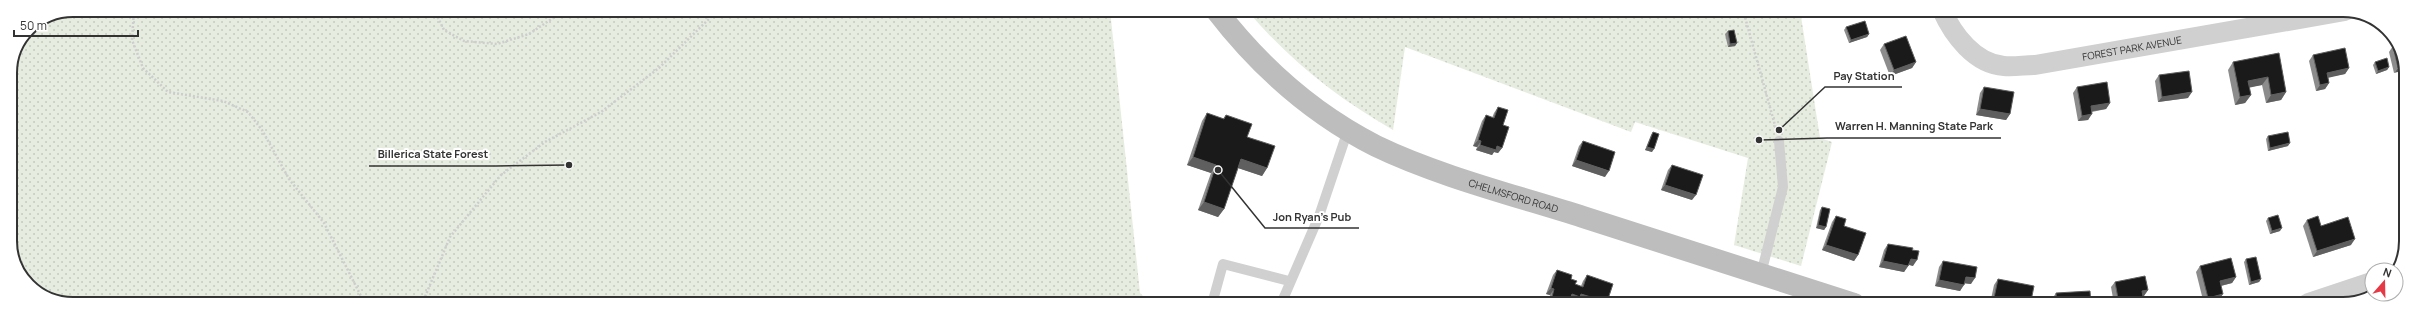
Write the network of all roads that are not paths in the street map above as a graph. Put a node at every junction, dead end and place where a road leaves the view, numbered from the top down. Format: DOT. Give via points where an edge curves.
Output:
graph roads {
  1 [pos="1221,17"];
  2 [pos="1946,17"];
  3 [pos="2306,17"];
  4 [pos="1348,130"];
  5 [pos="1779,141"];
  6 [pos="1761,274"];
  7 [pos="1289,281"];
  8 [pos="2364,286"];
  9 [pos="1214,297"];
  10 [pos="1283,297"];
  11 [pos="1832,297"];
  12 [pos="2330,297"];
  1 -- 4 [label="main road, CHELMSFORD ROAD" via="1267,69 1293,92"];
  2 -- 3 [label="street, FOREST PARK AVENUE" via="1968,49 1984,60 2002,66 2035,65"];
  4 -- 6 [label="main road, CHELMSFORD ROAD" via="1377,146 1424,165"];
  4 -- 7 [label="lane" via="1319,216"];
  5 -- 6 [label="lane" via="1784,187"];
  6 -- 11 [label="main road, CHELMSFORD ROAD"];
  7 -- 9 [label="lane" via="1223,264"];
  7 -- 10 [label="lane"];
  8 -- 12 [label="street"];
}
